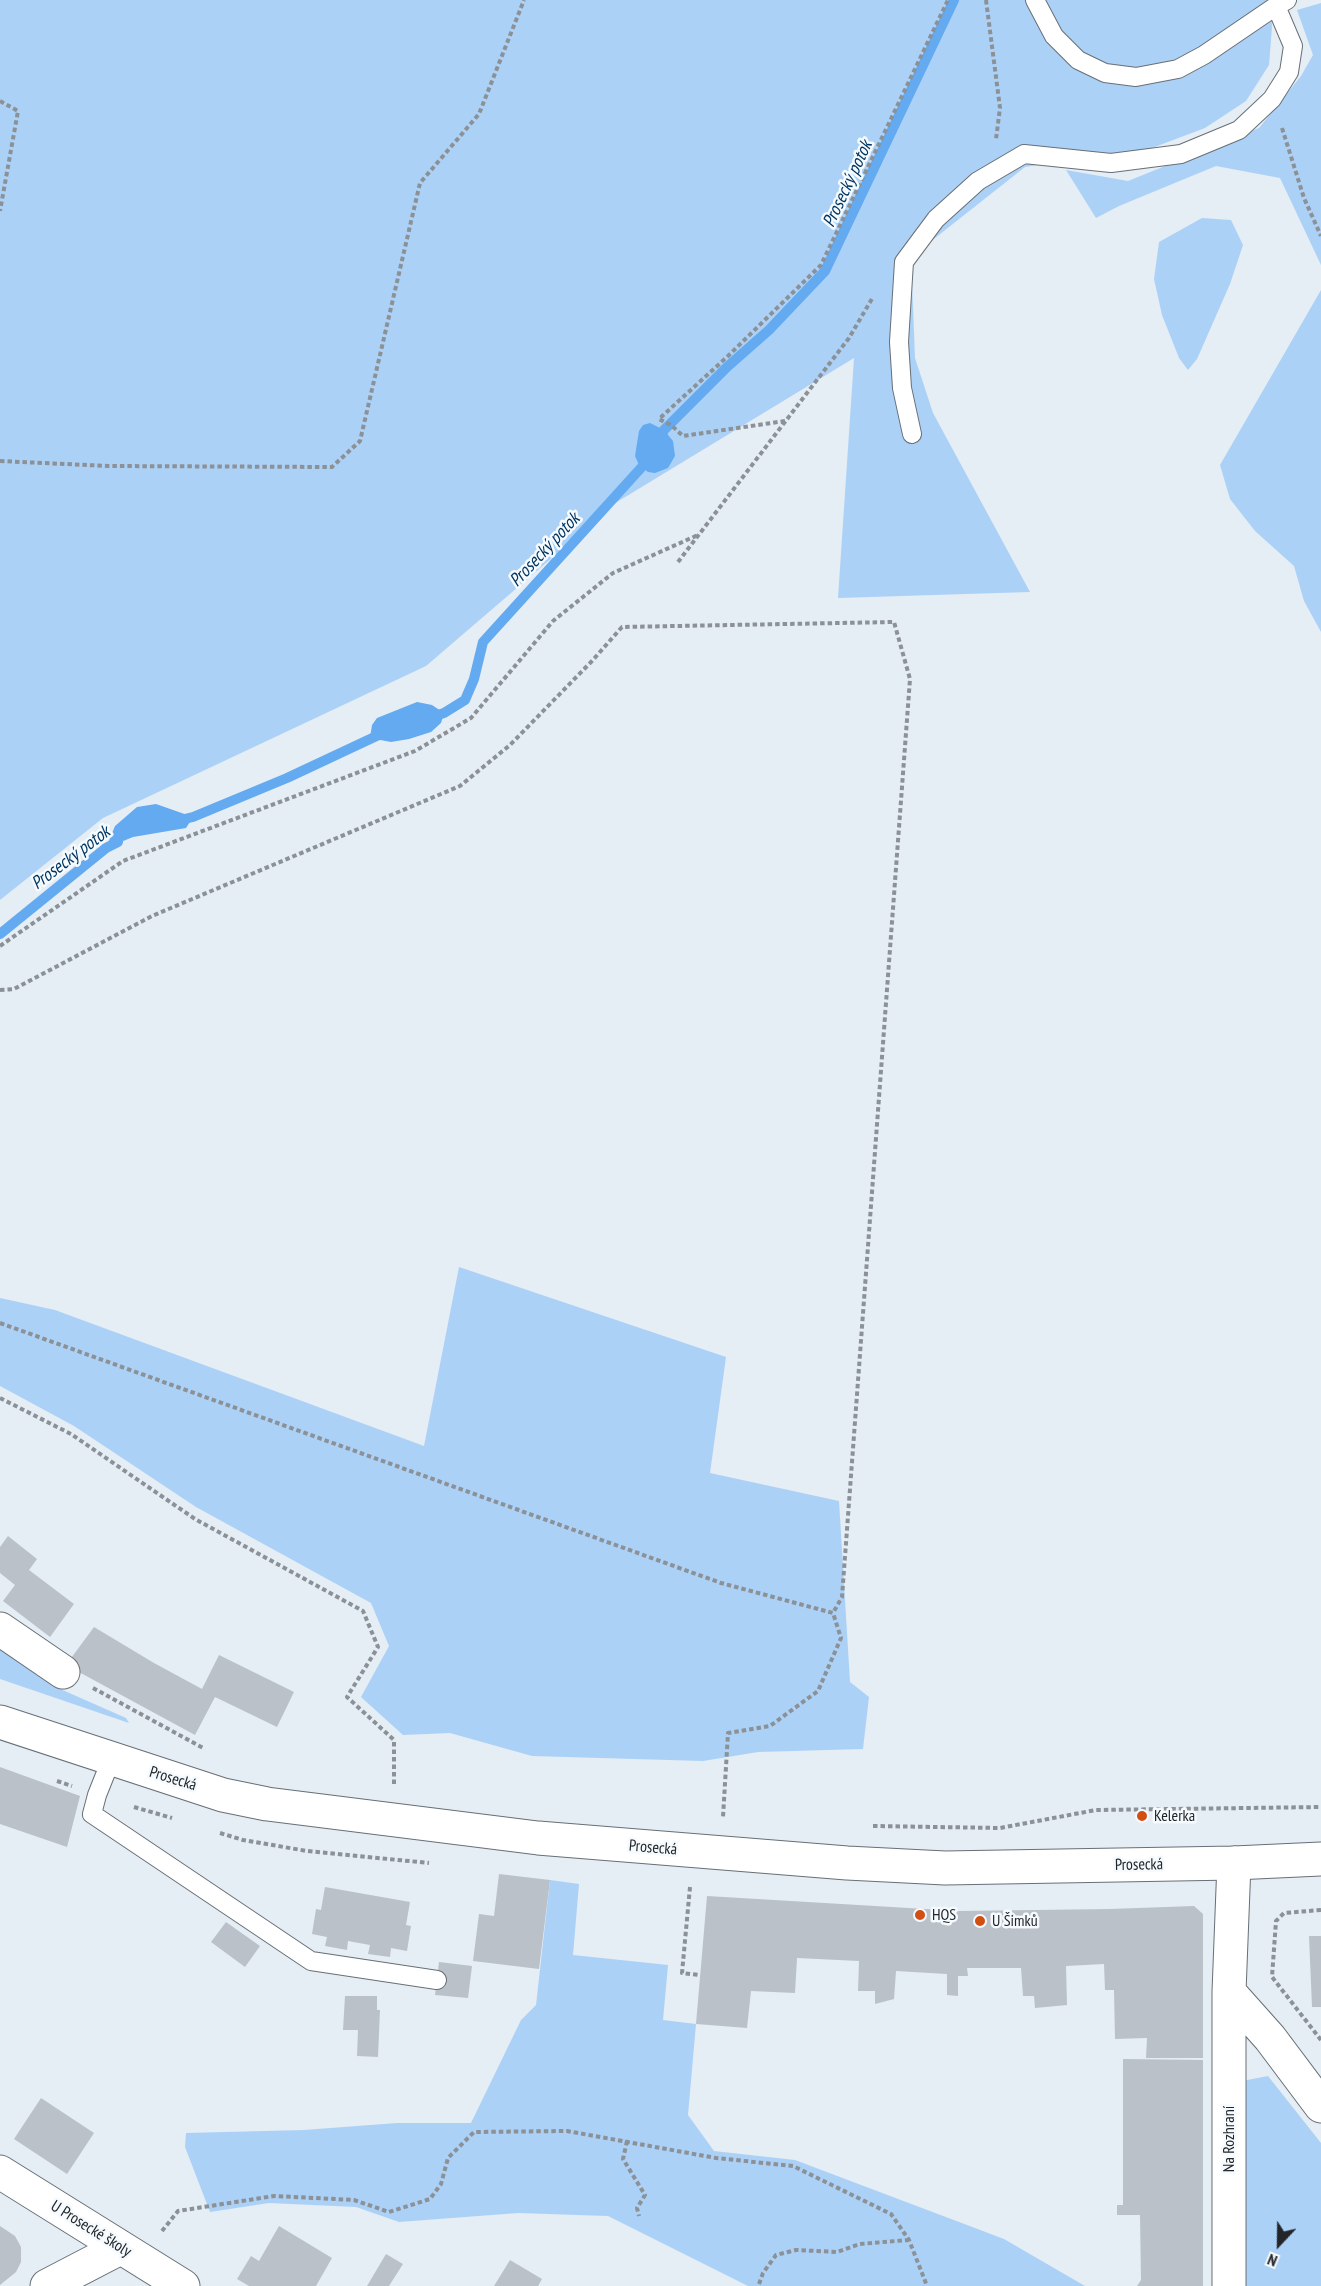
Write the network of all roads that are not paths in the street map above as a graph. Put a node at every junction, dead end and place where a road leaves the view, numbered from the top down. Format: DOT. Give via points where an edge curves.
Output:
graph roads {
  1 [pos="1035,0"];
  2 [pos="1281,3"];
  3 [pos="912,434"];
  4 [pos="0,1629"];
  5 [pos="63,1672"];
  6 [pos="0,1722"];
  7 [pos="111,1760"];
  8 [pos="1321,1859"];
  9 [pos="1234,1863"];
  10 [pos="437,1980"];
  11 [pos="1229,1992"];
  12 [pos="1321,2106"];
  13 [pos="0,2172"];
  14 [pos="131,2255"];
  15 [pos="47,2286"];
  16 [pos="183,2286"];
  17 [pos="1229,2286"];
  1 -- 2 [label="lane" via="1054,36 1078,60 1105,73 1136,77 1178,69"];
  2 -- 3 [label="lane" via="1293,46 1289,72 1272,99 1239,130 1181,154 1111,163 1024,154 978,181 936,219 904,262 899,342 902,388"];
  4 -- 5 [label="main road"];
  6 -- 7 [label="main road, Prosecká"];
  7 -- 9 [label="main road, Prosecká" via="267,1804 538,1838 945,1868"];
  7 -- 10 [label="lane" via="92,1814 311,1961"];
  8 -- 9 [label="main road, Prosecká"];
  9 -- 11 [label="main road, Na Rozhraní"];
  11 -- 12 [label="main road" via="1270,2038"];
  11 -- 17 [label="main road, Na Rozhraní"];
  13 -- 14 [label="main road, U Prosecké školy"];
  14 -- 15 [label="main road"];
  14 -- 16 [label="main road, U Prosecké školy"];
}
